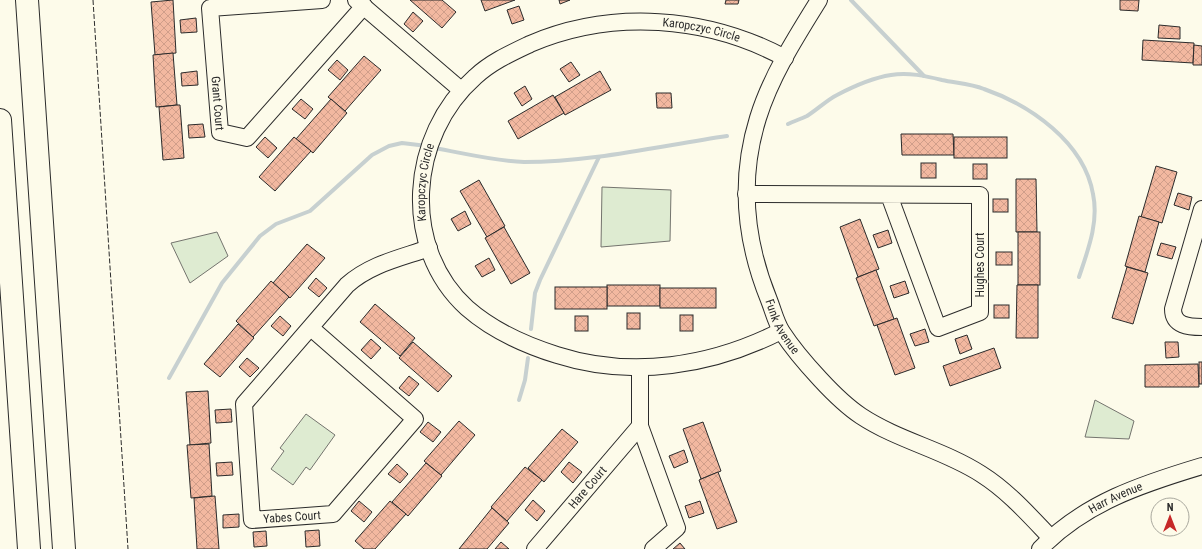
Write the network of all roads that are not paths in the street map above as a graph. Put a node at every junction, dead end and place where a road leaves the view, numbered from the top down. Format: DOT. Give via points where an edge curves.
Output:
graph roads {
  1 [pos="26,0"];
  2 [pos="322,0"];
  3 [pos="819,0"];
  4 [pos="360,3"];
  5 [pos="785,58"];
  6 [pos="461,90"];
  7 [pos="0,120"];
  8 [pos="746,194"];
  9 [pos="890,195"];
  10 [pos="1202,209"];
  11 [pos="429,248"];
  12 [pos="1202,327"];
  13 [pos="311,328"];
  14 [pos="781,330"];
  15 [pos="640,368"];
  16 [pos="640,426"];
  17 [pos="1202,466"];
  18 [pos="1045,543"];
  19 [pos="29,549"];
  20 [pos="64,549"];
  21 [pos="535,549"];
  22 [pos="653,549"];
  1 -- 20 [label="highway"];
  2 -- 4 [label="street, Grant Court" via="210,8 220,132 247,138"];
  3 -- 5 [label="street, Funk Avenue"];
  4 -- 6 [label="street, Grant Court"];
  5 -- 6 [label="street, Karopczyc Circle" via="737,37 691,25 644,21 615,23 564,32 525,47 488,66"];
  5 -- 8 [label="street, Funk Avenue" via="758,119 749,162"];
  6 -- 11 [label="street, Karopczyc Circle" via="433,136 423,169 421,208"];
  7 -- 19 [label="highway"];
  8 -- 9 [label="street, Hughes Court"];
  8 -- 14 [label="street, Funk Avenue" via="754,258"];
  9 -- 9 [label="street, Hughes Court" via="980,195 980,312 938,328"];
  10 -- 12 [label="street" via="1173,309 1178,322 1190,327"];
  11 -- 13 [label="street, Yabes Court" via="372,267 357,276"];
  11 -- 15 [label="street, Karopczyc Circle" via="442,276 458,299 500,331 568,359 607,366"];
  13 -- 13 [label="street, Yabes Court" via="244,404 252,520 333,514 414,419"];
  14 -- 15 [label="street, Karopczyc Circle" via="753,344 717,357"];
  14 -- 18 [label="street, Funk Avenue" via="829,389 861,416 886,431 980,473 1004,490"];
  15 -- 16 [label="street"];
  16 -- 21 [label="street, Hare Court"];
  16 -- 22 [label="street" via="676,528"];
  17 -- 18 [label="street, Harr Avenue" via="1163,477 1119,494 1080,516"];
}
